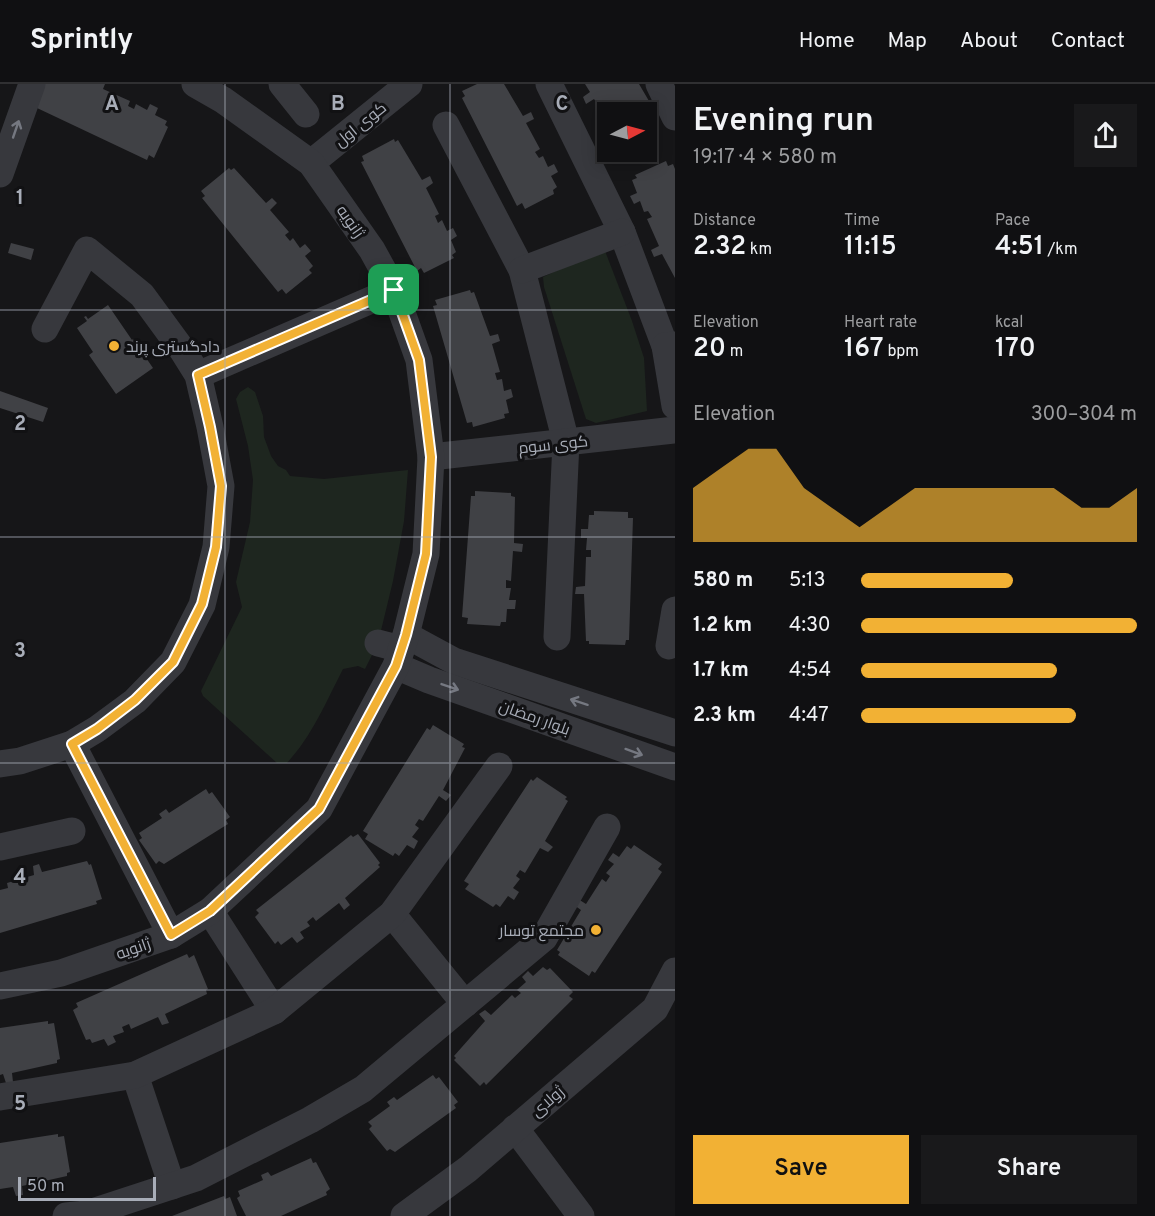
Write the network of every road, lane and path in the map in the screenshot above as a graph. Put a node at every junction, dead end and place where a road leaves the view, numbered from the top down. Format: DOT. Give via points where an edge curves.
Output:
graph roads {
  1 [pos="32,84"];
  2 [pos="195,84"];
  3 [pos="282,84"];
  4 [pos="409,84"];
  5 [pos="549,84"];
  6 [pos="659,84"];
  7 [pos="306,114"];
  8 [pos="675,117"];
  9 [pos="446,125"];
  10 [pos="311,163"];
  11 [pos="0,174"];
  12 [pos="622,232"];
  13 [pos="522,270"];
  14 [pos="394,290"];
  15 [pos="45,329"];
  16 [pos="670,345"];
  17 [pos="198,375"];
  18 [pos="675,406"];
  19 [pos="675,430"];
  20 [pos="566,442"];
  21 [pos="431,457"];
  22 [pos="675,610"];
  23 [pos="557,637"];
  24 [pos="669,646"];
  25 [pos="395,648"];
  26 [pos="675,733"];
  27 [pos="72,744"];
  28 [pos="0,764"];
  29 [pos="499,766"];
  30 [pos="675,767"];
  31 [pos="607,827"];
  32 [pos="72,831"];
  33 [pos="0,847"];
  34 [pos="210,911"];
  35 [pos="392,914"];
  36 [pos="171,935"];
  37 [pos="675,971"];
  38 [pos="0,986"];
  39 [pos="465,1004"];
  40 [pos="274,1011"];
  41 [pos="135,1075"];
  42 [pos="0,1097"];
  43 [pos="515,1128"];
  44 [pos="172,1186"];
  45 [pos="66,1216"];
  46 [pos="404,1216"];
  47 [pos="581,1216"];
  11 -- 1 [label="street, one-way"];
  2 -- 10 [label="street, ژانویه"];
  3 -- 7 [label="street"];
  4 -- 10 [label="street, کوی اول"];
  5 -- 12 [label="street"];
  6 -- 8 [label="street"];
  9 -- 13 [label="street"];
  10 -- 14 [label="street, ژانویه" via="372,250"];
  12 -- 13 [label="street"];
  12 -- 16 [label="street"];
  13 -- 20 [label="street"];
  14 -- 17 [label="street"];
  14 -- 21 [label="street, ژانویه" via="419,360"];
  15 -- 17 [label="street" via="87,250 142,295"];
  16 -- 18 [label="street"];
  17 -- 27 [label="street" via="221,486 216,547 202,604 173,662 135,700"];
  19 -- 20 [label="street, کوی سوم"];
  20 -- 21 [label="street, کوی سوم"];
  20 -- 23 [label="street"];
  21 -- 25 [label="street, ژانویه" via="426,554"];
  22 -- 24 [label="street"];
  26 -- 25 [label="street, بلوار رمضان, one-way" via="454,661 426,647"];
  25 -- 30 [label="street, بلوار رمضان, one-way" via="429,680"];
  25 -- 34 [label="street, ژانویه" via="319,809"];
  27 -- 28 [label="street"];
  27 -- 36 [label="street"];
  29 -- 35 [label="street"];
  31 -- 39 [label="street" via="544,938"];
  32 -- 33 [label="street"];
  34 -- 36 [label="street, ژانویه"];
  34 -- 40 [label="street"];
  35 -- 39 [label="street"];
  35 -- 40 [label="street"];
  36 -- 38 [label="street, ژانویه" via="61,973"];
  37 -- 43 [label="street, ژولای" via="655,1009"];
  39 -- 44 [label="street" via="363,1089 196,1178"];
  40 -- 41 [label="street"];
  41 -- 42 [label="street"];
  41 -- 44 [label="street"];
  43 -- 46 [label="street, ژولای"];
  43 -- 47 [label="street"];
  44 -- 45 [label="street" via="86,1214"];
}
